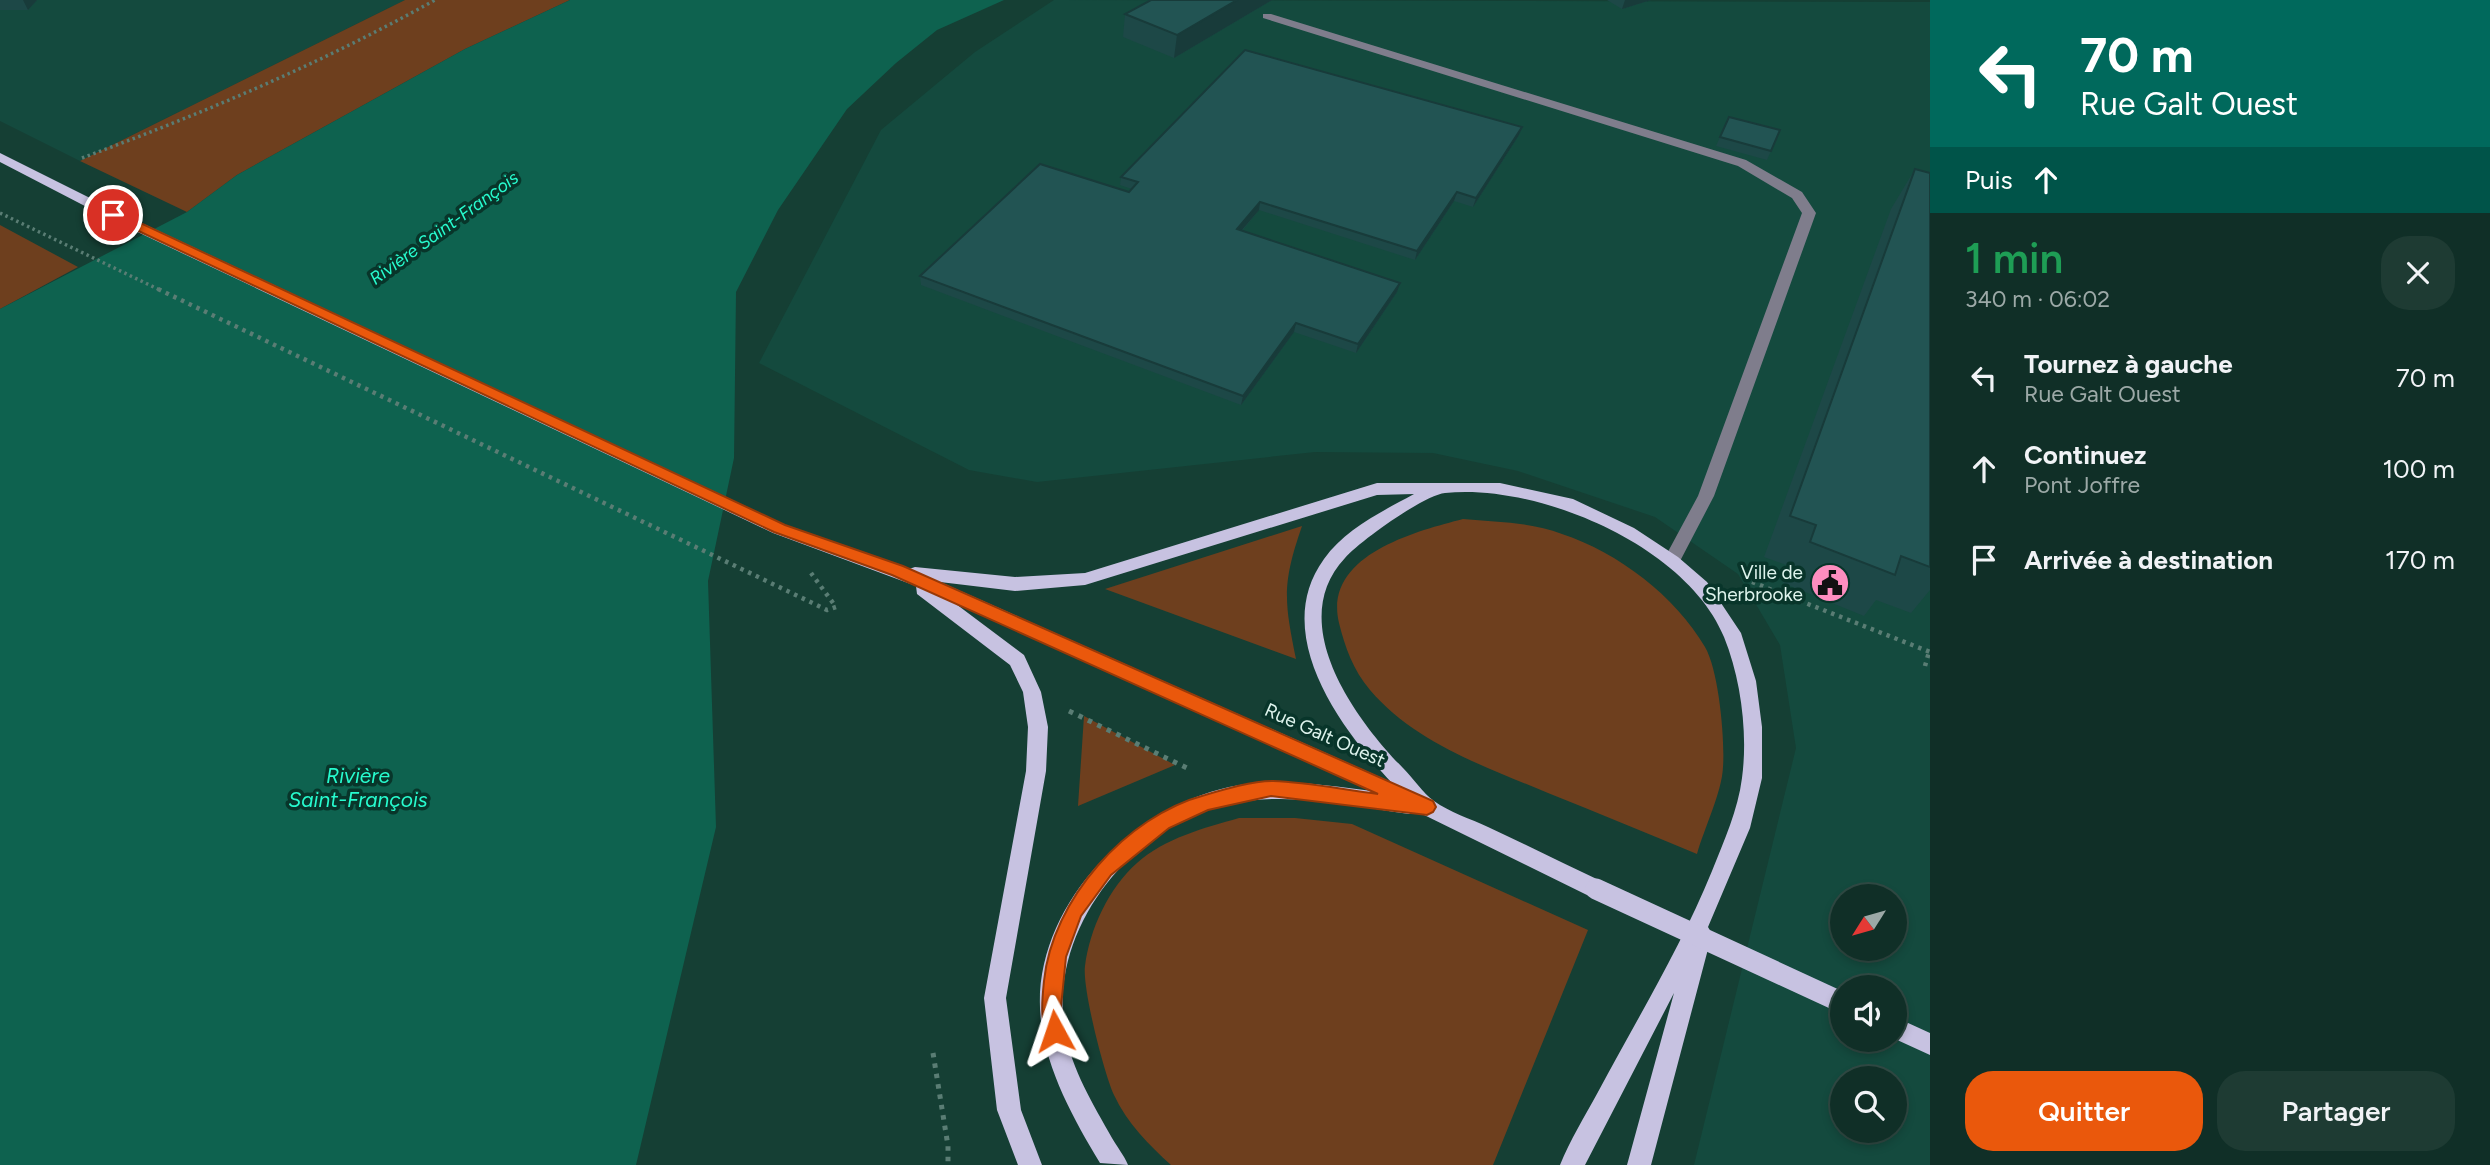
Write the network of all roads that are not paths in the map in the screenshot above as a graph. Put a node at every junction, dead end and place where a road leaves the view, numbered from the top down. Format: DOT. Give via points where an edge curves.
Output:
graph roads {
  1 [pos="1267,16"];
  2 [pos="0,157"];
  3 [pos="1439,487"];
  4 [pos="1672,561"];
  5 [pos="898,570"];
  6 [pos="1427,807"];
  7 [pos="1709,904"];
  8 [pos="1830,997"];
  9 [pos="1907,1033"];
  10 [pos="1930,1044"];
  11 [pos="1030,1165"];
  12 [pos="1116,1165"];
  13 [pos="1572,1165"];
  14 [pos="1639,1165"];
  1 -- 4 [label="lane" via="1742,163 1797,195 1809,213 1706,496"];
  2 -- 5 [label="main road, Rue Galt Ouest" via="113,215 779,528"];
  3 -- 4 [label="main road" via="1500,489 1567,503 1628,532"];
  3 -- 5 [label="main road" via="1377,489 1085,579 1015,584"];
  3 -- 6 [label="main road" via="1346,546 1322,575 1314,606 1319,657 1348,718"];
  4 -- 7 [label="main road" via="1710,597 1732,632 1747,681 1752,727 1752,778 1740,828"];
  5 -- 6 [label="main road, Rue Galt Ouest"];
  5 -- 11 [label="main road" via="1017,660 1032,692 1038,727 1036,771 995,998 1009,1110"];
  6 -- 8 [label="main road, Rue Galt Ouest, bridge"];
  6 -- 12 [label="main road" via="1271,789 1244,793 1205,802 1162,822 1105,869 1073,912 1056,957 1051,1007 1060,1055 1081,1106"];
  7 -- 13 [label="main road"];
  7 -- 14 [label="main road"];
  9 -- 10 [label="main road"];
}
